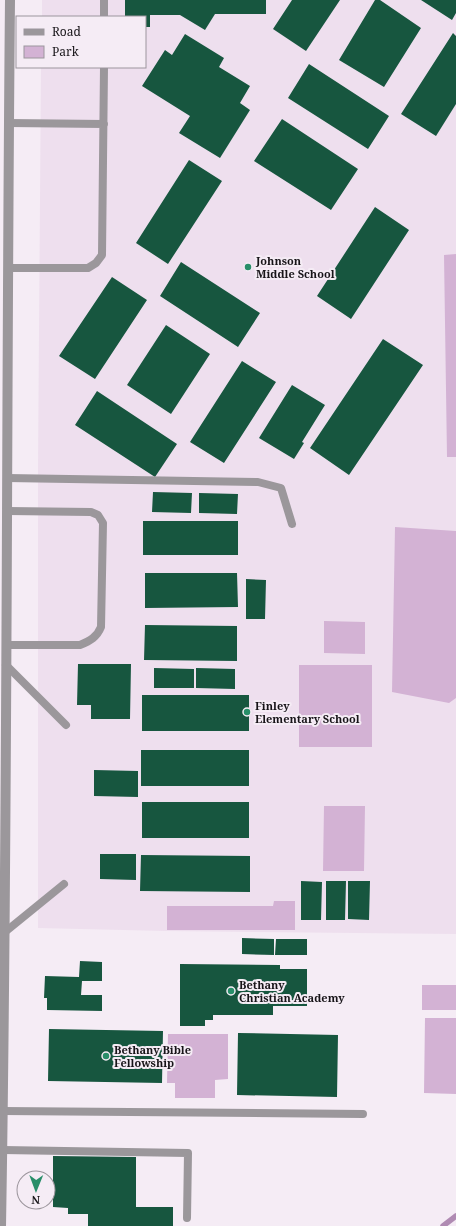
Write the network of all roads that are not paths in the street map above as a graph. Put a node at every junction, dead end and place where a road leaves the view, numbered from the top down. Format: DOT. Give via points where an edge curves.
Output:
graph roads {
  1 [pos="10,0"];
  2 [pos="104,0"];
  3 [pos="104,16"];
  4 [pos="104,68"];
  5 [pos="9,123"];
  6 [pos="104,124"];
  7 [pos="8,268"];
  8 [pos="7,478"];
  9 [pos="8,511"];
  10 [pos="292,524"];
  11 [pos="6,645"];
  12 [pos="6,665"];
  13 [pos="66,725"];
  14 [pos="64,884"];
  15 [pos="2,932"];
  16 [pos="3,1111"];
  17 [pos="363,1114"];
  18 [pos="2,1150"];
  19 [pos="187,1218"];
  20 [pos="1,1226"];
  1 -- 5 [label="street"];
  2 -- 3 [label="lane"];
  4 -- 6 [label="lane"];
  5 -- 6 [label="lane"];
  5 -- 7 [label="street"];
  6 -- 7 [label="lane" via="102,255 88,268"];
  7 -- 8 [label="street"];
  8 -- 9 [label="street"];
  8 -- 10 [label="lane" via="258,482 281,488"];
  9 -- 11 [label="street"];
  9 -- 11 [label="lane" via="91,512 98,515 102,523 101,627 98,634 89,642 80,645"];
  11 -- 12 [label="street"];
  12 -- 13 [label="lane"];
  12 -- 15 [label="street"];
  14 -- 15 [label="lane"];
  15 -- 16 [label="street"];
  16 -- 17 [label="lane"];
  16 -- 18 [label="street"];
  18 -- 19 [label="lane" via="188,1153"];
  18 -- 20 [label="street"];
}
